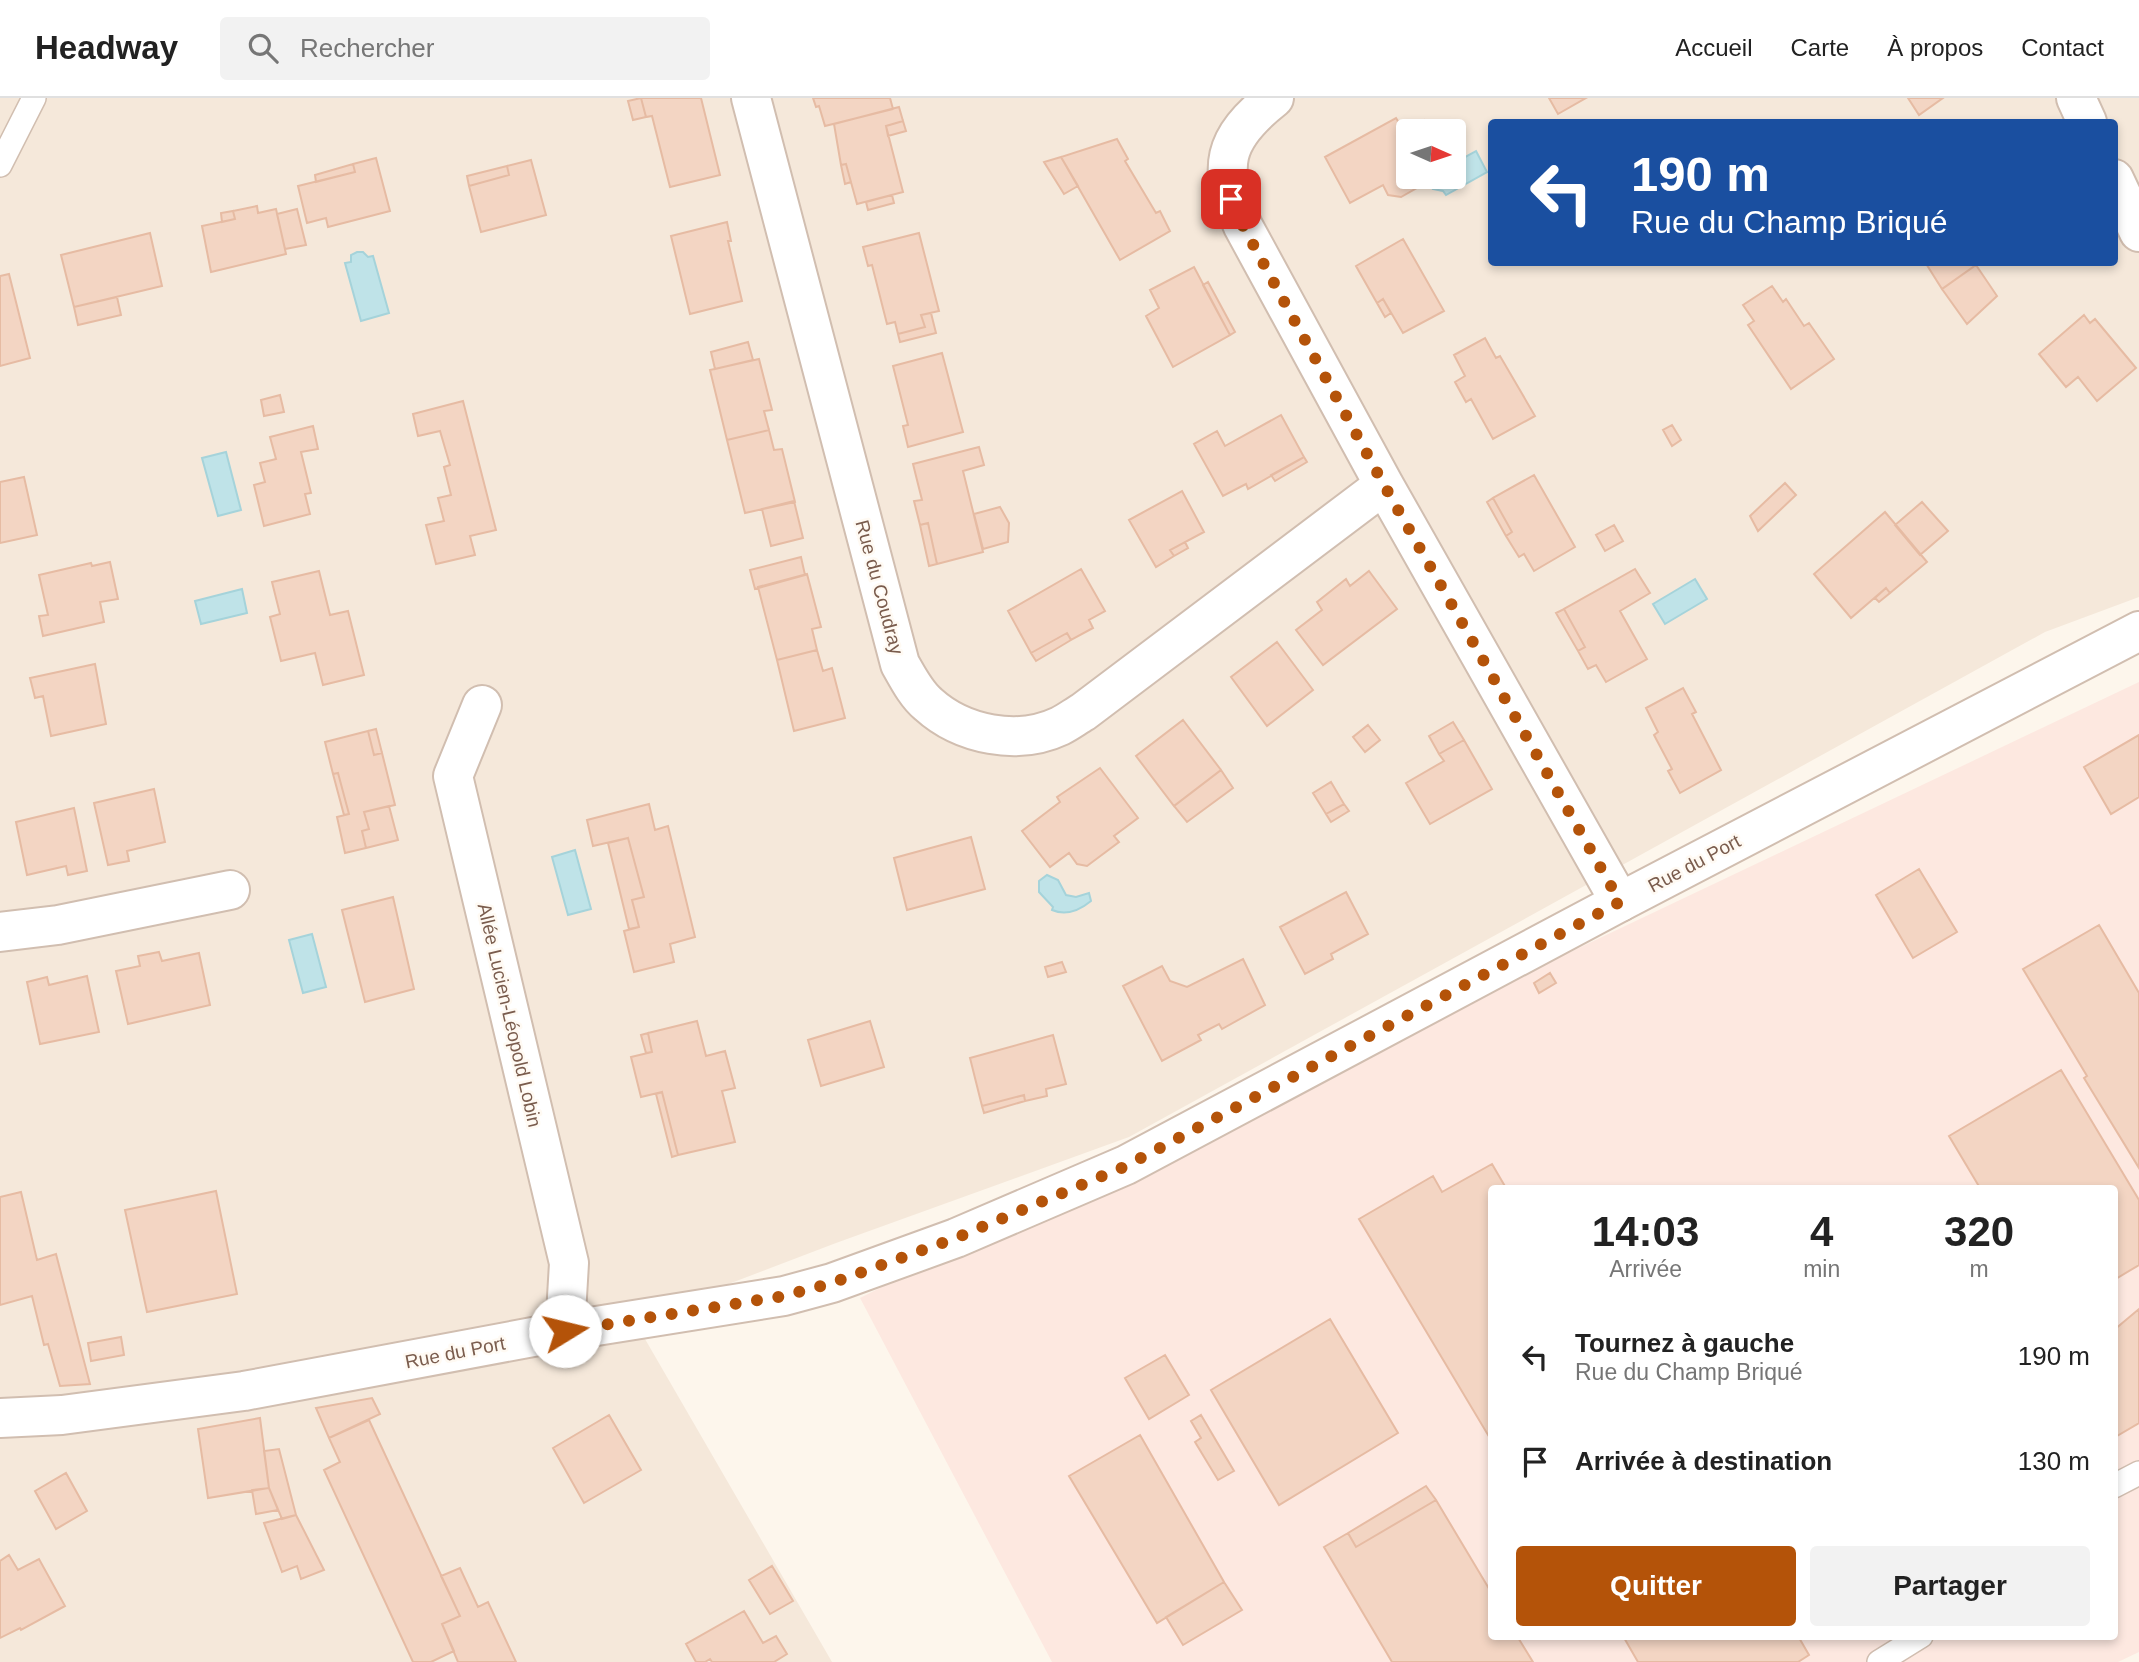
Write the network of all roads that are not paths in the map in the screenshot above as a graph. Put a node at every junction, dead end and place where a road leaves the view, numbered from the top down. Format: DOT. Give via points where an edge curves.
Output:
graph roads {
  1 [pos="34,98"];
  2 [pos="751,98"];
  3 [pos="1274,98"];
  4 [pos="2076,98"];
  5 [pos="2086,119"];
  6 [pos="0,165"];
  7 [pos="2118,187"];
  8 [pos="2139,232"];
  9 [pos="1384,485"];
  10 [pos="2139,631"];
  11 [pos="482,705"];
  12 [pos="230,890"];
  13 [pos="1620,902"];
  14 [pos="0,932"];
  15 [pos="565,1331"];
  16 [pos="0,1418"];
  17 [pos="2139,1473"];
  18 [pos="2118,1484"];
  19 [pos="1915,1640"];
  20 [pos="1879,1662"];
  1 -- 6 [label="lane"];
  2 -- 9 [label="street, Rue du Coudray" via="900,664 927,704 948,719 991,735 1035,734 1060,726"];
  3 -- 9 [label="street" via="1258,111 1231,149 1226,166 1231,199"];
  4 -- 5 [label="street"];
  7 -- 8 [label="street"];
  9 -- 13 [label="street"];
  10 -- 13 [label="street, Rue du Port"];
  11 -- 15 [label="street, Allée Lucien-Léopold Lobin" via="453,776 569,1263"];
  12 -- 14 [label="street" via="58,925"];
  13 -- 15 [label="street, Rue du Port" via="1126,1166 956,1238 784,1296"];
  15 -- 16 [label="street, Rue du Port" via="244,1391 62,1415"];
  17 -- 18 [label="lane"];
  19 -- 20 [label="lane"];
}
